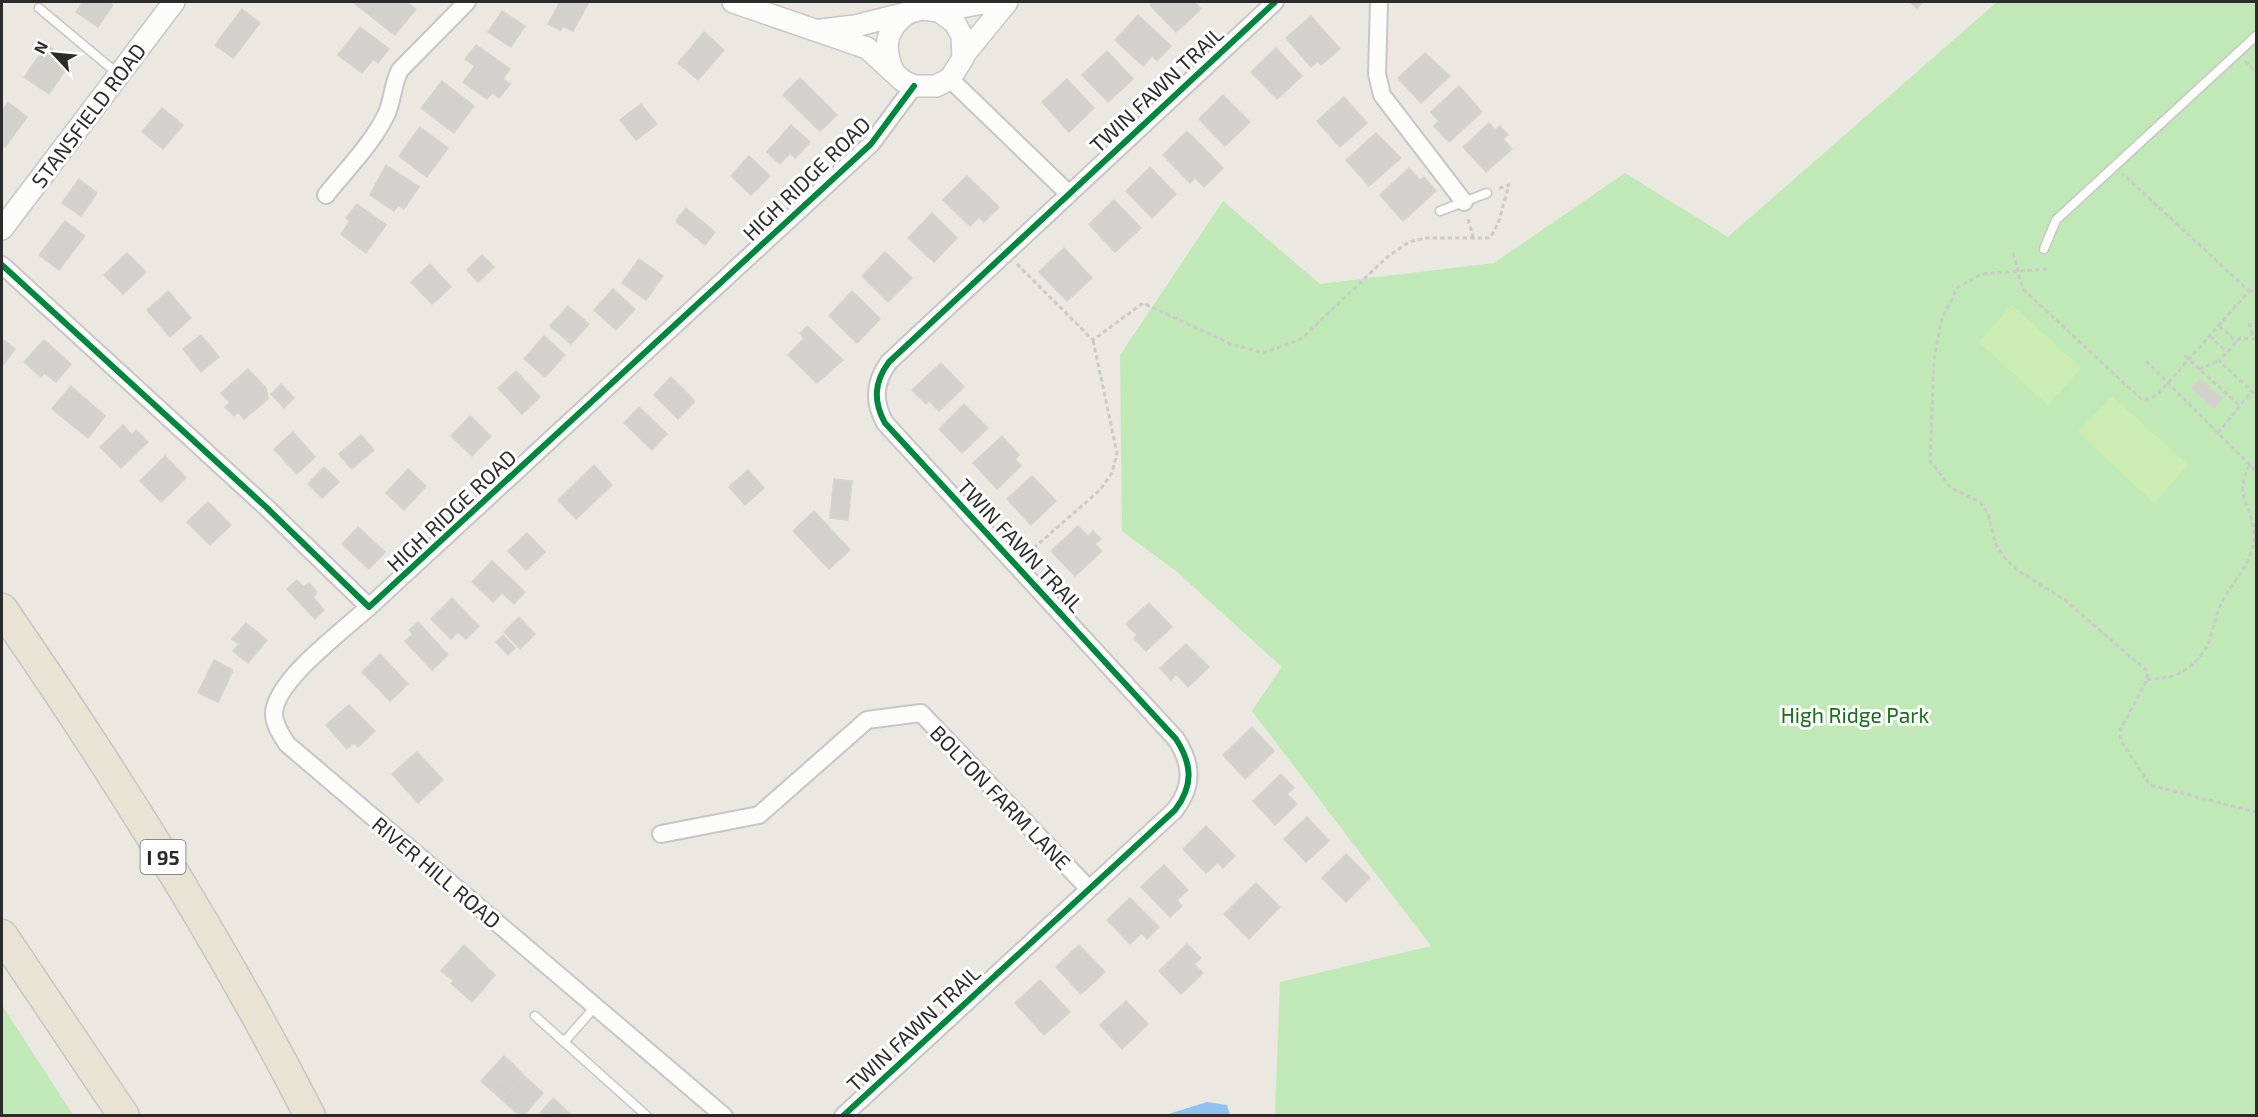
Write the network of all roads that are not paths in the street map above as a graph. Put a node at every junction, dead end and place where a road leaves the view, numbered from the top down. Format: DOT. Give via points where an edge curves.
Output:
graph roads {
  1 [pos="174,2"];
  2 [pos="467,2"];
  3 [pos="733,2"];
  4 [pos="989,2"];
  5 [pos="1007,2"];
  6 [pos="1275,2"];
  7 [pos="1379,2"];
  8 [pos="39,8"];
  9 [pos="939,11"];
  10 [pos="908,12"];
  11 [pos="821,30"];
  12 [pos="2256,36"];
  13 [pos="963,56"];
  14 [pos="893,71"];
  15 [pos="118,74"];
  16 [pos="950,79"];
  17 [pos="914,86"];
  18 [pos="1068,193"];
  19 [pos="1487,193"];
  20 [pos="326,195"];
  21 [pos="1464,202"];
  22 [pos="1440,211"];
  23 [pos="2,229"];
  24 [pos="2044,249"];
  25 [pos="2,266"];
  26 [pos="369,607"];
  27 [pos="2,609"];
  28 [pos="661,834"];
  29 [pos="1088,888"];
  30 [pos="2,936"];
  31 [pos="594,1008"];
  32 [pos="535,1016"];
  33 [pos="564,1042"];
  34 [pos="124,1116"];
  35 [pos="310,1116"];
  36 [pos="647,1116"];
  37 [pos="724,1116"];
  38 [pos="843,1116"];
  1 -- 15 [label="street, STANSFIELD ROAD"];
  2 -- 20 [label="street" via="400,70 379,128"];
  3 -- 11 [label="street"];
  4 -- 9 [label="street"];
  5 -- 13 [label="street"];
  6 -- 18 [label="street, TWIN FAWN TRAIL"];
  7 -- 21 [label="street" via="1377,74 1382,95"];
  8 -- 15 [label="lane"];
  9 -- 10 [label="street"];
  9 -- 13 [label="street" via="959,30"];
  10 -- 11 [label="street"];
  10 -- 14 [label="street" via="897,20 887,39 886,55"];
  11 -- 14 [label="street" via="867,48"];
  12 -- 24 [label="lane" via="2056,220"];
  13 -- 16 [label="street"];
  14 -- 17 [label="street"];
  15 -- 23 [label="street, STANSFIELD ROAD"];
  16 -- 17 [label="street" via="936,86"];
  16 -- 18 [label="street"];
  17 -- 26 [label="street, HIGH RIDGE ROAD" via="871,144"];
  18 -- 29 [label="street, TWIN FAWN TRAIL" via="889,362 881,373 876,398 885,423 1176,739 1189,763 1188,789 1175,810"];
  19 -- 21 [label="lane"];
  21 -- 22 [label="lane"];
  25 -- 26 [label="street" via="267,507"];
  26 -- 31 [label="street, RIVER HILL ROAD" via="287,681 277,699 274,716 279,732 301,757"];
  27 -- 35 [label="highway, I 95" via="130,802 231,970"];
  28 -- 29 [label="street, BOLTON FARM LANE" via="759,815 867,720 921,713"];
  29 -- 38 [label="street, TWIN FAWN TRAIL"];
  30 -- 34 [label="highway"];
  31 -- 33 [label="lane"];
  31 -- 37 [label="street, RIVER HILL ROAD"];
  32 -- 33 [label="lane"];
  33 -- 36 [label="lane"];
}
